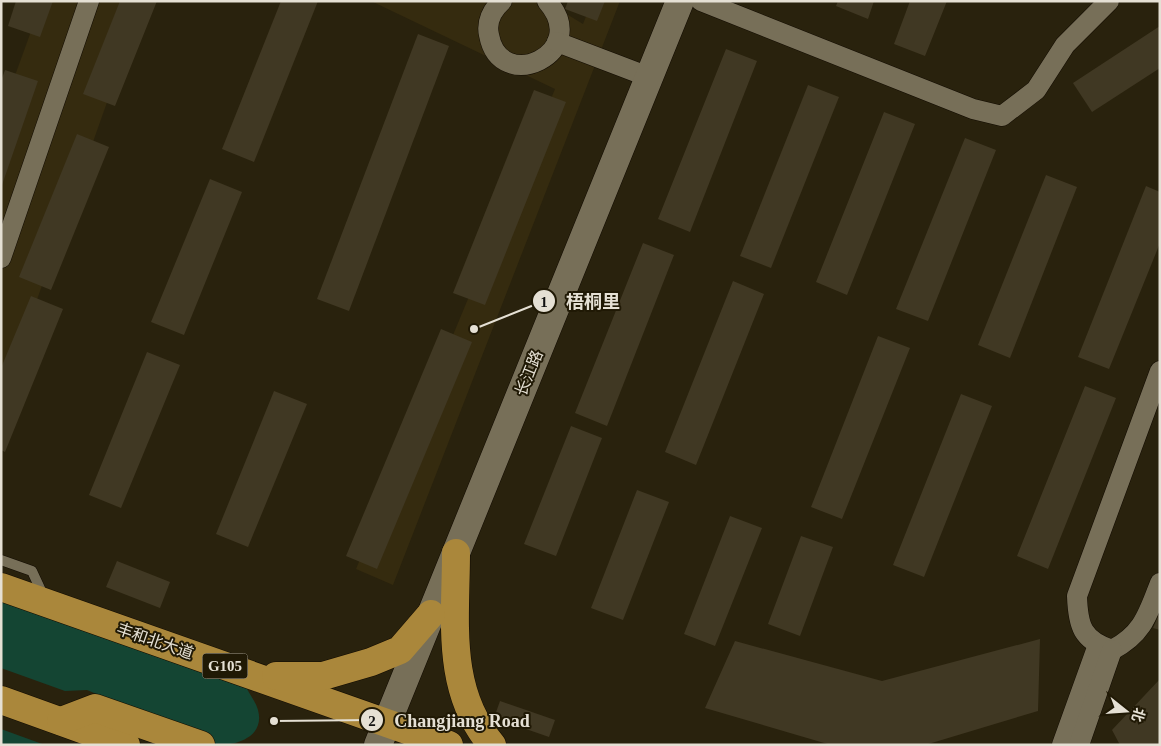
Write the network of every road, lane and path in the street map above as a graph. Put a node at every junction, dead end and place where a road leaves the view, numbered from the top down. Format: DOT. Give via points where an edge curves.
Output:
graph roads {
  1 [pos="89,1"];
  2 [pos="547,1"];
  3 [pos="680,1"];
  4 [pos="700,1"];
  5 [pos="1109,1"];
  6 [pos="494,3"];
  7 [pos="557,42"];
  8 [pos="649,78"];
  9 [pos="1,258"];
  10 [pos="1160,371"];
  11 [pos="456,553"];
  12 [pos="1,560"];
  13 [pos="1160,583"];
  14 [pos="1,587"];
  15 [pos="46,603"];
  16 [pos="431,614"];
  17 [pos="1105,648"];
  18 [pos="254,676"];
  19 [pos="1,700"];
  20 [pos="61,721"];
  21 [pos="383,734"];
  22 [pos="126,745"];
  23 [pos="202,745"];
  24 [pos="449,745"];
  25 [pos="492,745"];
  26 [pos="1062,745"];
  27 [pos="1079,745"];
  1 -- 9 [label="street"];
  2 -- 7 [label="street" via="558,20"];
  3 -- 8 [label="street, 长江路"];
  4 -- 5 [label="street" via="973,109 1002,116 1036,90 1065,45"];
  6 -- 7 [label="street" via="488,30 490,42 506,61 517,65 541,61"];
  7 -- 8 [label="street"];
  8 -- 11 [label="street, 长江路"];
  10 -- 17 [label="street" via="1077,596 1083,632"];
  11 -- 16 [label="street, 长江路"];
  11 -- 25 [label="highway" via="455,659 465,699"];
  12 -- 15 [label="lane" via="32,571"];
  13 -- 17 [label="street" via="1141,627 1129,642"];
  14 -- 15 [label="highway, 丰和北大道 / G105"];
  15 -- 18 [label="highway, 丰和北大道 / G105"];
  16 -- 18 [label="highway" via="400,650 371,662 323,676"];
  16 -- 21 [label="street, 长江路"];
  17 -- 26 [label="street"];
  17 -- 27 [label="street"];
  18 -- 21 [label="highway, 丰和北大道 / G105"];
  19 -- 20 [label="highway"];
  20 -- 22 [label="highway"];
  20 -- 23 [label="highway" via="95,708"];
  21 -- 24 [label="highway, 丰和北大道 / G105"];
}
